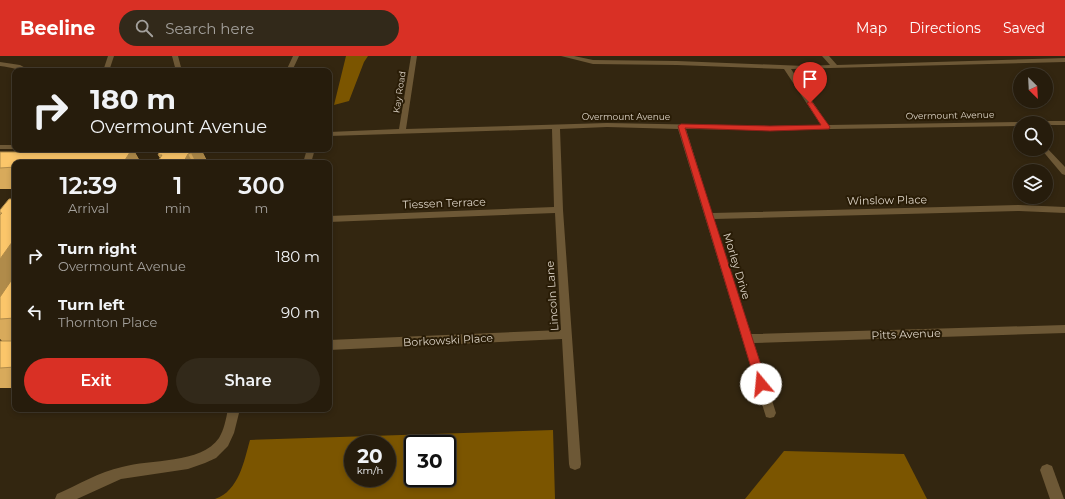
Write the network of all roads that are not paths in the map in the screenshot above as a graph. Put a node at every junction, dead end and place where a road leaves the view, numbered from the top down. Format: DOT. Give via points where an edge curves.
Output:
graph roads {
  1 [pos="111,56"];
  2 [pos="175,56"];
  3 [pos="296,56"];
  4 [pos="414,56"];
  5 [pos="564,56"];
  6 [pos="685,56"];
  7 [pos="825,56"];
  8 [pos="1065,60"];
  9 [pos="689,63"];
  10 [pos="0,64"];
  11 [pos="834,66"];
  12 [pos="786,67"];
  13 [pos="22,68"];
  14 [pos="107,68"];
  15 [pos="178,68"];
  16 [pos="290,68"];
  17 [pos="1053,123"];
  18 [pos="1065,123"];
  19 [pos="1013,124"];
  20 [pos="681,126"];
  21 [pos="556,127"];
  22 [pos="826,127"];
  23 [pos="402,132"];
  24 [pos="332,134"];
  25 [pos="0,147"];
  26 [pos="12,147"];
  27 [pos="1051,156"];
  28 [pos="1065,172"];
  29 [pos="559,210"];
  30 [pos="1065,210"];
  31 [pos="709,216"];
  32 [pos="332,219"];
  33 [pos="1065,329"];
  34 [pos="567,334"];
  35 [pos="748,339"];
  36 [pos="332,345"];
  37 [pos="233,412"];
  38 [pos="770,413"];
  39 [pos="575,464"];
  40 [pos="1047,470"];
  41 [pos="62,499"];
  42 [pos="1057,499"];
  1 -- 14 [label="street"];
  2 -- 15 [label="street"];
  3 -- 16 [label="street"];
  4 -- 23 [label="street, Kay Road"];
  5 -- 9 [label="street" via="593,62"];
  6 -- 9 [label="street"];
  7 -- 11 [label="street"];
  8 -- 11 [label="street"];
  9 -- 12 [label="street"];
  10 -- 13 [label="street"];
  11 -- 12 [label="street"];
  12 -- 22 [label="street"];
  17 -- 18 [label="street"];
  19 -- 22 [label="street, Overmount Avenue"];
  20 -- 21 [label="street, Overmount Avenue"];
  20 -- 22 [label="street, Overmount Avenue"];
  20 -- 31 [label="street, Morley Drive"];
  21 -- 23 [label="street, Overmount Avenue"];
  21 -- 29 [label="street, Lincoln Lane"];
  23 -- 24 [label="street, Overmount Avenue"];
  25 -- 26 [label="street"];
  27 -- 28 [label="street"];
  29 -- 32 [label="street, Tiessen Terrace"];
  29 -- 34 [label="street, Lincoln Lane"];
  30 -- 31 [label="street, Winslow Place" via="1019,208"];
  31 -- 35 [label="street, Morley Drive"];
  33 -- 35 [label="street, Pitts Avenue"];
  34 -- 36 [label="street, Borkowski Place"];
  34 -- 39 [label="street, Lincoln Lane"];
  35 -- 38 [label="street, Morley Drive"];
  37 -- 41 [label="street" via="226,438 212,453 203,458 113,476"];
  40 -- 42 [label="street"];
}
